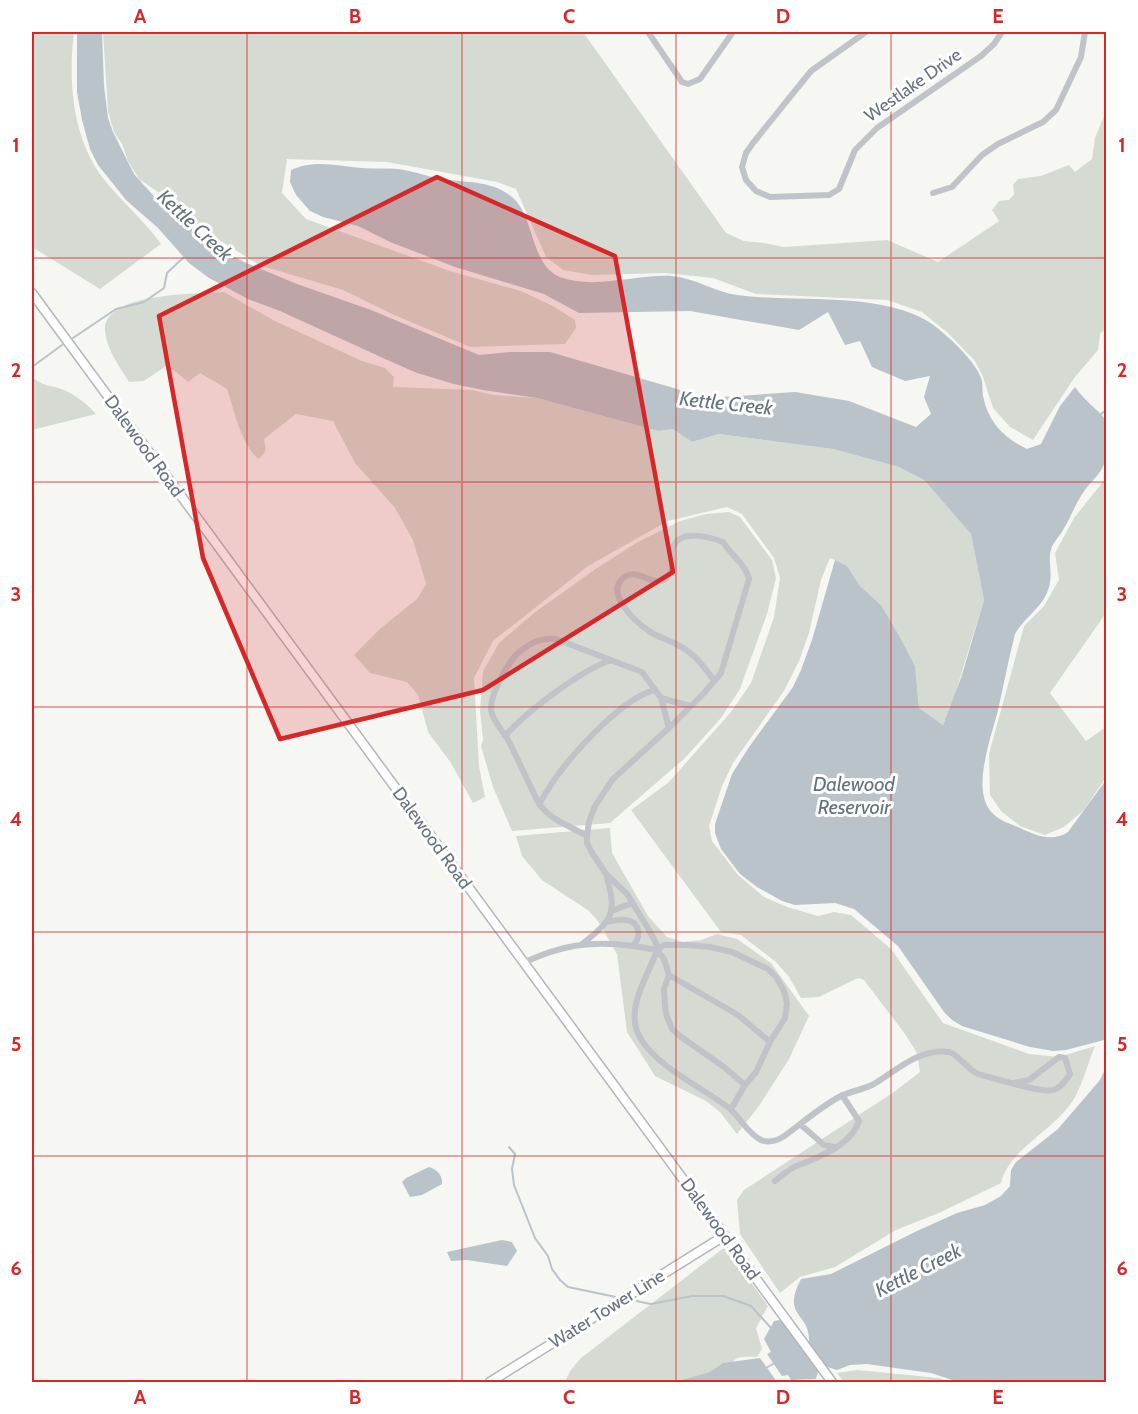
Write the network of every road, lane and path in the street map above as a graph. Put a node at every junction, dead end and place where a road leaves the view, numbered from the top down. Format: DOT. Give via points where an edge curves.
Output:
graph roads {
  1 [pos="648,32"];
  2 [pos="734,32"];
  3 [pos="866,32"];
  4 [pos="1002,32"];
  5 [pos="1085,32"];
  6 [pos="933,193"];
  7 [pos="32,293"];
  8 [pos="611,660"];
  9 [pos="714,680"];
  10 [pos="655,690"];
  11 [pos="660,698"];
  12 [pos="690,706"];
  13 [pos="669,728"];
  14 [pos="506,736"];
  15 [pos="539,804"];
  16 [pos="587,836"];
  17 [pos="606,874"];
  18 [pos="632,903"];
  19 [pos="612,911"];
  20 [pos="606,922"];
  21 [pos="582,944"];
  22 [pos="633,946"];
  23 [pos="657,950"];
  24 [pos="524,963"];
  25 [pos="669,975"];
  26 [pos="770,1042"];
  27 [pos="1014,1083"];
  28 [pos="745,1085"];
  29 [pos="842,1095"];
  30 [pos="731,1109"];
  31 [pos="800,1124"];
  32 [pos="835,1147"];
  33 [pos="775,1181"];
  34 [pos="724,1236"];
  35 [pos="830,1380"];
  36 [pos="490,1383"];
  1 -- 2 [label="street" via="682,82 688,84 700,79"];
  3 -- 4 [label="street, Westlake Drive" via="811,71 746,153 742,166 746,180 756,191 770,197 829,195 839,189 855,150 866,138 988,50"];
  5 -- 6 [label="street" via="1081,57 1056,110 1043,122 982,155 952,187"];
  7 -- 24 [label="main road, Dalewood Road"];
  8 -- 10 [label="street" via="642,672"];
  8 -- 14 [label="street" via="598,664 530,711"];
  8 -- 14 [label="street" via="546,638 520,652 494,693 491,707 492,716"];
  9 -- 9 [label="street" via="721,673 747,571 723,542 685,536 671,549 673,567 664,580 628,576 621,580 618,598 651,633 681,646"];
  9 -- 12 [label="street"];
  10 -- 11 [label="street"];
  10 -- 15 [label="street" via="643,692 609,720 567,763"];
  11 -- 12 [label="street"];
  11 -- 13 [label="street"];
  12 -- 13 [label="street"];
  13 -- 16 [label="street" via="613,779 595,806"];
  14 -- 15 [label="street"];
  15 -- 16 [label="street" via="555,819"];
  16 -- 17 [label="street" via="587,843"];
  17 -- 18 [label="street"];
  17 -- 19 [label="street"];
  18 -- 19 [label="street"];
  18 -- 23 [label="street"];
  19 -- 20 [label="street"];
  20 -- 21 [label="street"];
  20 -- 22 [label="street" via="624,920 638,926 640,935"];
  21 -- 22 [label="street"];
  21 -- 24 [label="street" via="546,952"];
  22 -- 23 [label="street"];
  23 -- 25 [label="street"];
  23 -- 26 [label="street" via="664,945 710,947 732,952 768,969 784,991 787,1003 785,1018"];
  23 -- 30 [label="street" via="639,993 637,1031 655,1055 673,1070"];
  24 -- 34 [label="main road, Dalewood Road"];
  25 -- 26 [label="street" via="738,1015"];
  25 -- 28 [label="street" via="664,989 672,1029"];
  26 -- 28 [label="street"];
  27 -- 27 [label="street" via="1056,1090 1067,1080 1070,1068 1065,1058 1059,1057 1029,1080"];
  27 -- 29 [label="street" via="969,1070 955,1054 933,1053 890,1071 865,1088"];
  28 -- 30 [label="street"];
  29 -- 31 [label="street"];
  29 -- 32 [label="street" via="859,1121 855,1132"];
  30 -- 31 [label="street" via="765,1142 776,1141"];
  31 -- 32 [label="street" via="824,1145"];
  32 -- 33 [label="street"];
  34 -- 35 [label="main road, Dalewood Road"];
  34 -- 36 [label="main road, Water Tower Line"];
}
